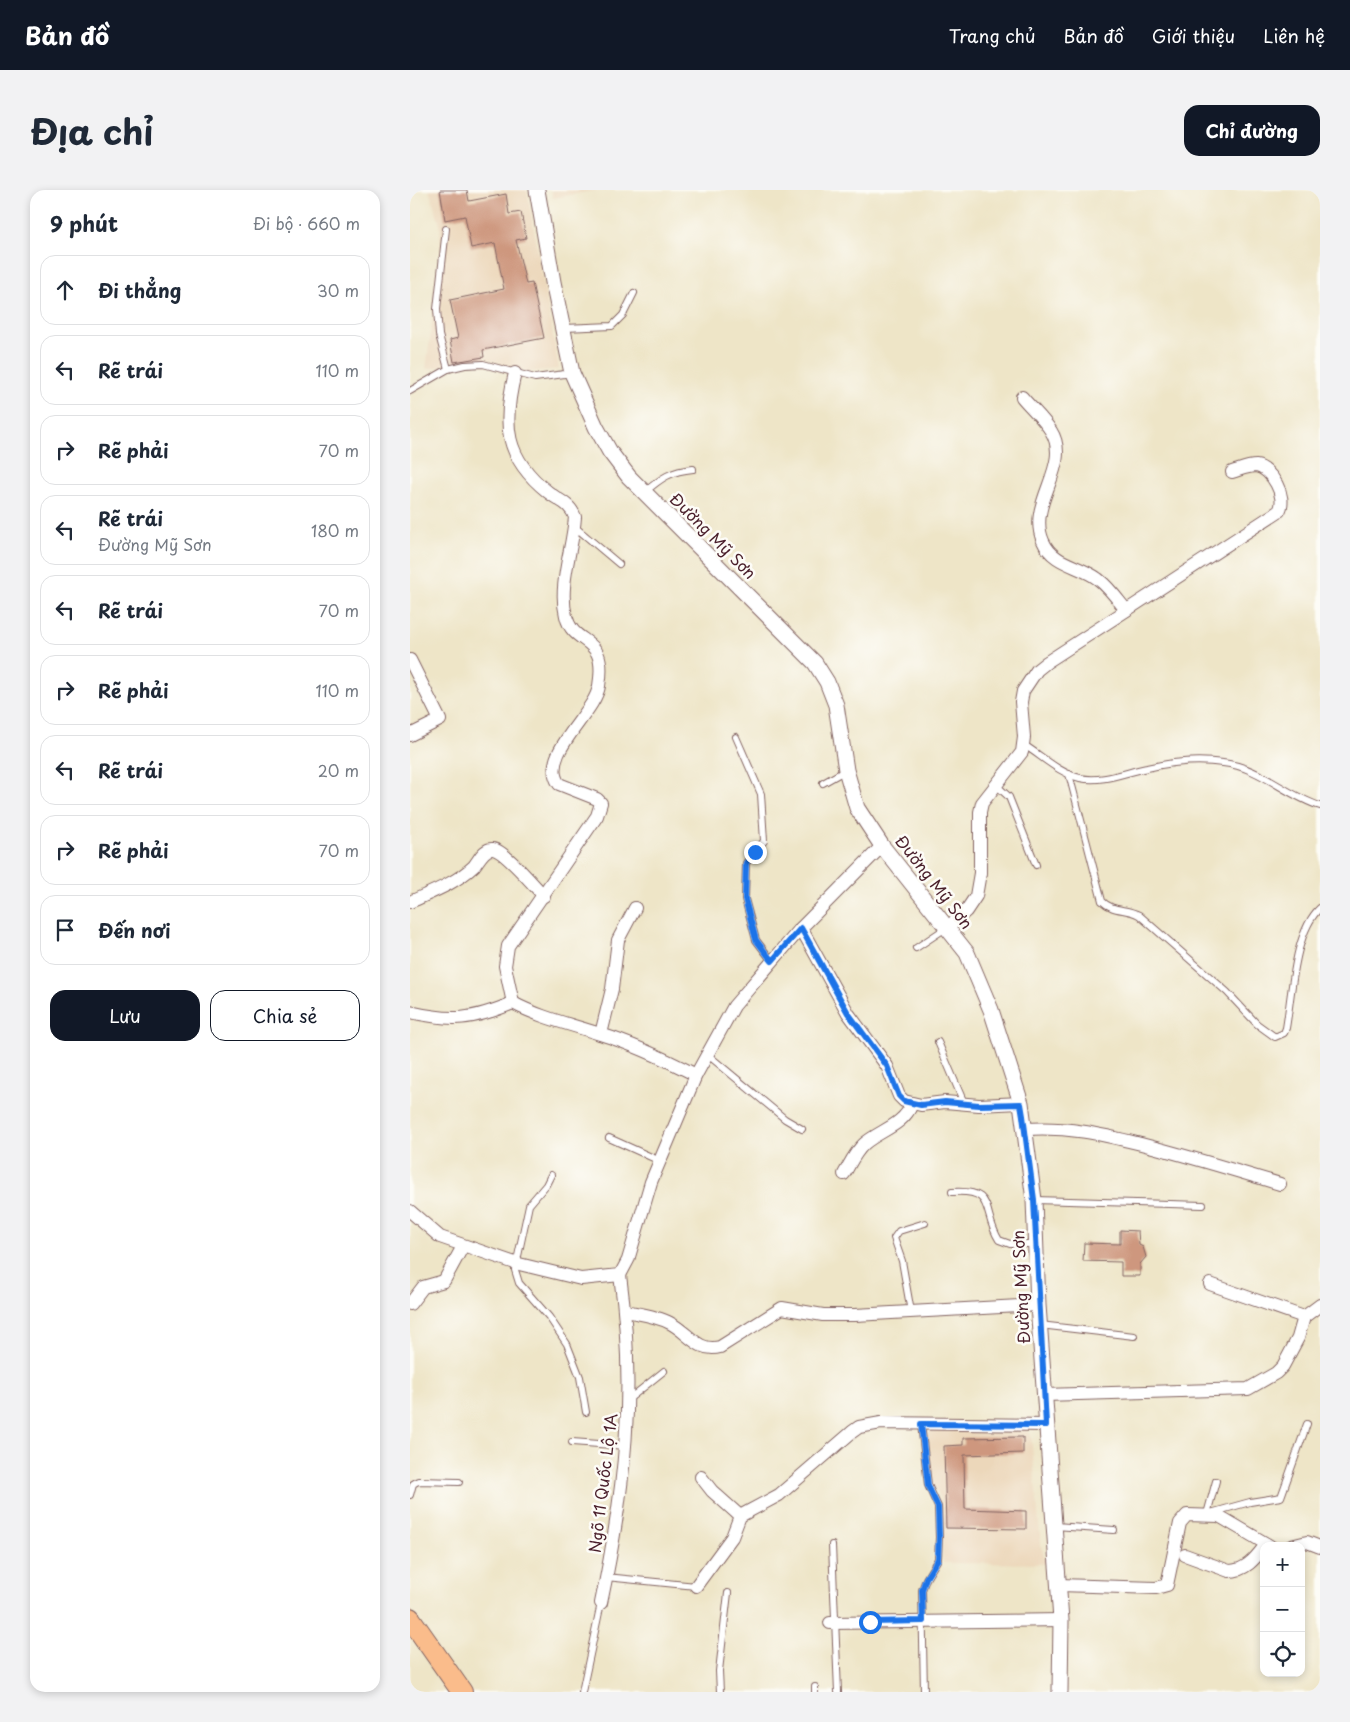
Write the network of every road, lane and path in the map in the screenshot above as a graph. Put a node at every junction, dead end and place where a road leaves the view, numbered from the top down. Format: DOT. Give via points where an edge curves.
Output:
graph roads {
  1 [pos="537,190"];
  2 [pos="446,229"];
  3 [pos="634,293"];
  4 [pos="562,328"];
  5 [pos="448,368"];
  6 [pos="572,372"];
  7 [pos="515,373"];
  8 [pos="410,391"];
  9 [pos="1022,397"];
  10 [pos="692,468"];
  11 [pos="1232,472"];
  12 [pos="645,492"];
  13 [pos="575,527"];
  14 [pos="619,564"];
  15 [pos="1126,610"];
  16 [pos="410,660"];
  17 [pos="410,735"];
  18 [pos="736,737"];
  19 [pos="1024,745"];
  20 [pos="846,770"];
  21 [pos="1069,774"];
  22 [pos="823,783"];
  23 [pos="995,784"];
  24 [pos="1320,806"];
  25 [pos="882,846"];
  26 [pos="1036,865"];
  27 [pos="544,896"];
  28 [pos="410,902"];
  29 [pos="635,908"];
  30 [pos="1320,908"];
  31 [pos="948,926"];
  32 [pos="801,928"];
  33 [pos="916,948"];
  34 [pos="772,961"];
  35 [pos="513,1003"];
  36 [pos="410,1012"];
  37 [pos="601,1034"];
  38 [pos="938,1042"];
  39 [pos="708,1055"];
  40 [pos="696,1075"];
  41 [pos="912,1104"];
  42 [pos="964,1104"];
  43 [pos="1021,1104"];
  44 [pos="802,1129"];
  45 [pos="1025,1129"];
  46 [pos="609,1138"];
  47 [pos="660,1161"];
  48 [pos="844,1174"];
  49 [pos="551,1175"];
  50 [pos="1280,1184"];
  51 [pos="952,1192"];
  52 [pos="1034,1200"];
  53 [pos="1203,1205"];
  54 [pos="410,1211"];
  55 [pos="925,1223"];
  56 [pos="1036,1244"];
  57 [pos="463,1246"];
  58 [pos="515,1263"];
  59 [pos="620,1275"];
  60 [pos="1210,1284"];
  61 [pos="410,1304"];
  62 [pos="1038,1304"];
  63 [pos="1320,1305"];
  64 [pos="625,1311"];
  65 [pos="912,1312"];
  66 [pos="1304,1317"];
  67 [pos="1040,1326"];
  68 [pos="1134,1336"];
  69 [pos="664,1371"];
  70 [pos="1044,1395"];
  71 [pos="629,1399"];
  72 [pos="586,1412"];
  73 [pos="921,1424"];
  74 [pos="1307,1424"];
  75 [pos="1046,1425"];
  76 [pos="572,1442"];
  77 [pos="626,1446"];
  78 [pos="702,1477"];
  79 [pos="1216,1481"];
  80 [pos="459,1482"];
  81 [pos="410,1495"];
  82 [pos="1207,1514"];
  83 [pos="740,1516"];
  84 [pos="1055,1526"];
  85 [pos="1114,1530"];
  86 [pos="1260,1542"];
  87 [pos="1305,1542"];
  88 [pos="832,1545"];
  89 [pos="1320,1547"];
  90 [pos="1260,1553"];
  91 [pos="1185,1555"];
  92 [pos="606,1577"];
  93 [pos="1059,1584"];
  94 [pos="696,1586"];
  95 [pos="728,1593"];
  96 [pos="601,1603"];
  97 [pos="410,1618"];
  98 [pos="1061,1620"];
  99 [pos="923,1621"];
  100 [pos="833,1623"];
  101 [pos="462,1692"];
  102 [pos="582,1692"];
  103 [pos="720,1692"];
  104 [pos="838,1692"];
  105 [pos="924,1692"];
  106 [pos="1060,1692"];
  1 -- 4 [label="street, Đường Mỹ Sơn"];
  2 -- 5 [label="lane" via="437,309 439,335"];
  3 -- 4 [label="lane" via="623,315 612,326"];
  4 -- 6 [label="street, Đường Mỹ Sơn"];
  5 -- 7 [label="lane" via="484,364"];
  5 -- 8 [label="lane"];
  6 -- 7 [label="lane" via="535,378"];
  6 -- 12 [label="street, Đường Mỹ Sơn" via="610,452"];
  7 -- 13 [label="street" via="509,396 512,448 517,461 553,496 572,508"];
  9 -- 15 [label="street" via="1052,432 1057,447 1052,479 1040,507 1038,521 1044,544 1058,559 1100,580"];
  10 -- 12 [label="lane" via="674,470"];
  11 -- 15 [label="street" via="1253,466 1263,469 1282,494 1283,502 1278,511"];
  12 -- 20 [label="street, Đường Mỹ Sơn" via="815,663 836,705"];
  13 -- 14 [label="lane"];
  13 -- 27 [label="street" via="565,590 566,616 573,629 600,654 601,676 596,700 563,743 555,775 559,784 601,803 598,816"];
  15 -- 19 [label="street" via="1037,670 1023,691 1020,702"];
  16 -- 17 [label="street" via="440,720"];
  18 -- 34 [label="lane" via="761,794 764,841 746,863 745,899 756,940"];
  19 -- 21 [label="lane"];
  19 -- 23 [label="street" via="1017,759"];
  20 -- 22 [label="lane"];
  20 -- 25 [label="street, Đường Mỹ Sơn" via="857,808"];
  21 -- 24 [label="lane" via="1098,779 1180,762 1223,762 1254,771 1297,798"];
  21 -- 30 [label="lane" via="1102,901 1114,909 1139,915 1275,1037 1284,1033 1286,1028 1306,928"];
  23 -- 26 [label="lane" via="1009,797"];
  23 -- 31 [label="street" via="980,812 980,873 976,896 966,911"];
  25 -- 31 [label="street, Đường Mỹ Sơn"];
  25 -- 32 [label="street"];
  27 -- 28 [label="street" via="496,849 491,849 486,850 453,882"];
  27 -- 35 [label="street" via="508,946 505,966"];
  29 -- 37 [label="street" via="618,940 612,989"];
  31 -- 33 [label="lane"];
  31 -- 43 [label="street, Đường Mỹ Sơn" via="980,980"];
  32 -- 34 [label="street"];
  32 -- 41 [label="street" via="848,1013 887,1066 899,1096"];
  34 -- 39 [label="street" via="734,1006"];
  35 -- 36 [label="street" via="459,1019 447,1020"];
  35 -- 37 [label="street" via="544,1018"];
  37 -- 40 [label="street"];
  38 -- 42 [label="lane"];
  39 -- 40 [label="street"];
  39 -- 44 [label="lane" via="785,1119"];
  40 -- 47 [label="street"];
  41 -- 42 [label="street"];
  41 -- 48 [label="street" via="902,1120 859,1149"];
  42 -- 43 [label="street"];
  43 -- 45 [label="street, Đường Mỹ Sơn"];
  45 -- 50 [label="street" via="1050,1127 1089,1132"];
  45 -- 52 [label="street, Đường Mỹ Sơn"];
  46 -- 47 [label="lane"];
  47 -- 59 [label="street" via="628,1260"];
  49 -- 58 [label="lane" via="529,1205"];
  51 -- 56 [label="lane" via="975,1192 983,1198 999,1240 1010,1244"];
  52 -- 53 [label="lane"];
  52 -- 56 [label="street, Đường Mỹ Sơn"];
  54 -- 57 [label="street" via="440,1237"];
  55 -- 65 [label="lane" via="899,1231 894,1238"];
  56 -- 62 [label="street, Đường Mỹ Sơn"];
  57 -- 58 [label="street"];
  57 -- 61 [label="street" via="444,1281 423,1287"];
  58 -- 59 [label="street" via="581,1279"];
  58 -- 72 [label="lane" via="519,1283 550,1317 567,1344 580,1377"];
  59 -- 64 [label="street, Ngõ 11 Quốc Lộ 1A"];
  60 -- 66 [label="street"];
  62 -- 65 [label="street"];
  62 -- 67 [label="street, Đường Mỹ Sơn"];
  63 -- 66 [label="street"];
  64 -- 65 [label="street" via="671,1323 707,1349 720,1347 782,1308 823,1314"];
  64 -- 71 [label="street, Ngõ 11 Quốc Lộ 1A"];
  66 -- 70 [label="street" via="1298,1338 1283,1366 1276,1374 1248,1389"];
  67 -- 68 [label="lane"];
  67 -- 70 [label="street, Đường Mỹ Sơn"];
  69 -- 71 [label="lane"];
  70 -- 75 [label="street, Đường Mỹ Sơn"];
  71 -- 77 [label="street, Ngõ 11 Quốc Lộ 1A"];
  73 -- 75 [label="street"];
  73 -- 83 [label="street" via="881,1423 859,1428 779,1495"];
  73 -- 99 [label="lane" via="928,1486 938,1507 939,1537 938,1559 922,1590"];
  74 -- 82 [label="lane" via="1281,1498 1250,1502"];
  75 -- 84 [label="street, Đường Mỹ Sơn"];
  76 -- 77 [label="lane"];
  77 -- 92 [label="street, Ngõ 11 Quốc Lộ 1A" via="614,1542"];
  78 -- 83 [label="street" via="712,1491"];
  79 -- 82 [label="lane"];
  80 -- 81 [label="lane" via="418,1481 413,1484"];
  82 -- 86 [label="street" via="1229,1521"];
  82 -- 93 [label="street" via="1182,1518 1167,1584 1156,1588"];
  83 -- 94 [label="street" via="732,1537"];
  84 -- 85 [label="lane"];
  84 -- 93 [label="street, Đường Mỹ Sơn"];
  87 -- 89 [label="street"];
  88 -- 100 [label="lane"];
  90 -- 91 [label="street" via="1251,1563 1236,1571"];
  92 -- 94 [label="lane"];
  92 -- 96 [label="street, Ngõ 11 Quốc Lộ 1A"];
  93 -- 98 [label="street, Đường Mỹ Sơn"];
  95 -- 103 [label="lane" via="719,1671"];
  96 -- 102 [label="lane, Ngõ 11 Quốc Lộ 1A"];
  97 -- 101 [label="highway"];
  98 -- 99 [label="street"];
  98 -- 106 [label="street, Đường Mỹ Sơn"];
  99 -- 100 [label="street"];
  99 -- 105 [label="lane"];
  100 -- 104 [label="lane"];
}
